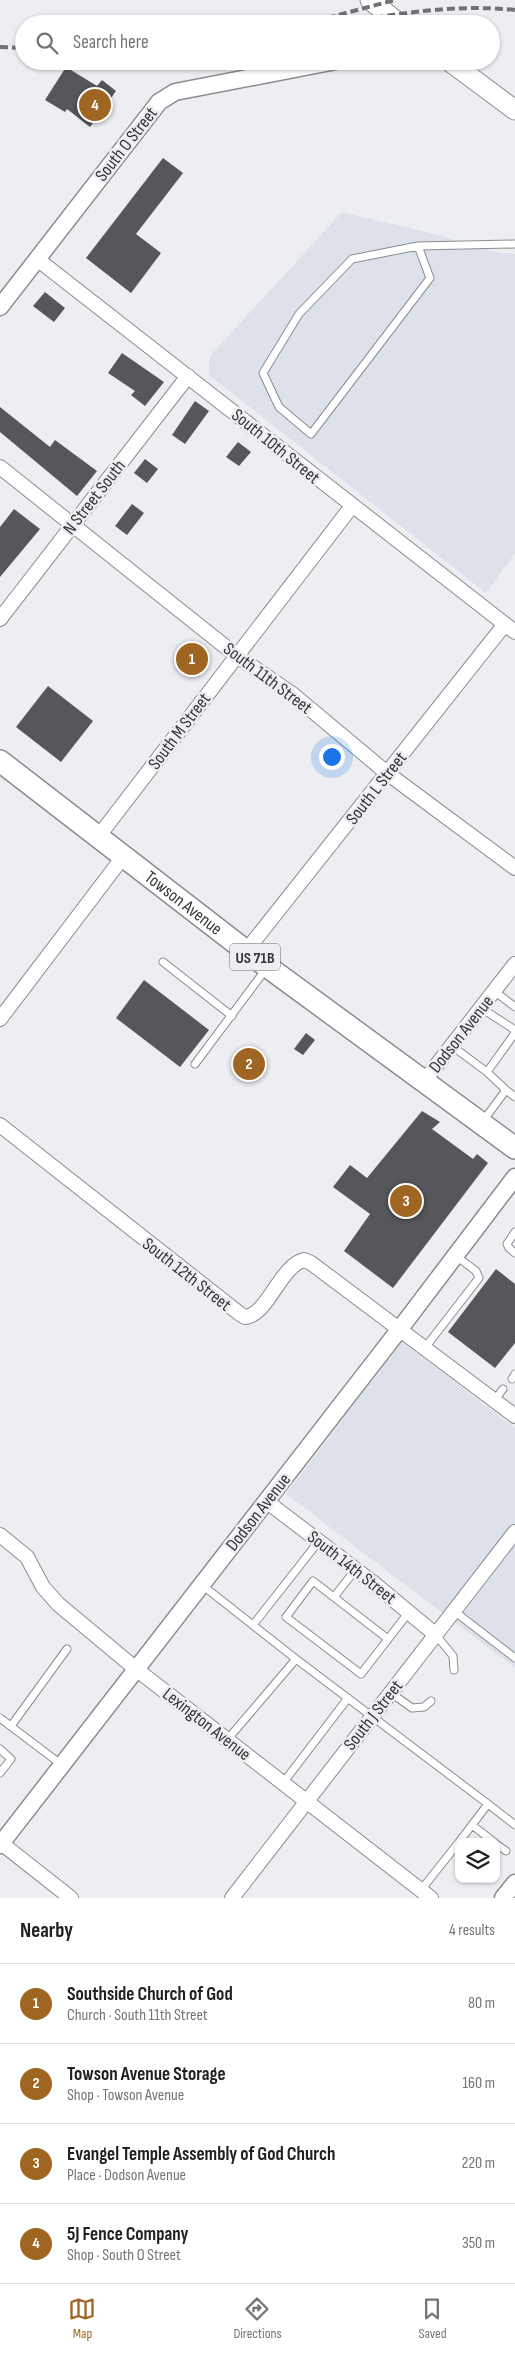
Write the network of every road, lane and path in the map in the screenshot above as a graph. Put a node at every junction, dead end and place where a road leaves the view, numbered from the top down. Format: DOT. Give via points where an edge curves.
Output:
graph roads {
  1 [pos="370,0"];
  2 [pos="389,15"];
  3 [pos="290,70"];
  4 [pos="461,70"];
  5 [pos="515,110"];
  6 [pos="515,244"];
  7 [pos="418,246"];
  8 [pos="37,259"];
  9 [pos="0,307"];
  10 [pos="188,376"];
  11 [pos="0,467"];
  12 [pos="352,506"];
  13 [pos="74,524"];
  14 [pos="0,619"];
  15 [pos="510,628"];
  16 [pos="237,656"];
  17 [pos="0,761"];
  18 [pos="388,773"];
  19 [pos="98,838"];
  20 [pos="123,857"];
  21 [pos="515,868"];
  22 [pos="246,950"];
  23 [pos="163,962"];
  24 [pos="515,964"];
  25 [pos="268,966"];
  26 [pos="494,991"];
  27 [pos="515,1007"];
  28 [pos="481,1008"];
  29 [pos="232,1016"];
  30 [pos="0,1019"];
  31 [pos="515,1032"];
  32 [pos="452,1046"];
  33 [pos="195,1064"];
  34 [pos="487,1072"];
  35 [pos="425,1080"];
  36 [pos="506,1090"];
  37 [pos="515,1097"];
  38 [pos="482,1123"];
  39 [pos="0,1125"];
  40 [pos="515,1148"];
  41 [pos="515,1177"];
  42 [pos="515,1232"];
  43 [pos="515,1253"];
  44 [pos="456,1256"];
  45 [pos="399,1330"];
  46 [pos="424,1349"];
  47 [pos="503,1389"];
  48 [pos="494,1401"];
  49 [pos="515,1416"];
  50 [pos="266,1501"];
  51 [pos="515,1532"];
  52 [pos="0,1535"];
  53 [pos="319,1541"];
  54 [pos="356,1570"];
  55 [pos="202,1584"];
  56 [pos="334,1597"];
  57 [pos="454,1611"];
  58 [pos="408,1612"];
  59 [pos="253,1625"];
  60 [pos="436,1634"];
  61 [pos="388,1639"];
  62 [pos="67,1649"];
  63 [pos="515,1658"];
  64 [pos="296,1659"];
  65 [pos="136,1669"];
  66 [pos="454,1670"];
  67 [pos="391,1693"];
  68 [pos="348,1698"];
  69 [pos="431,1701"];
  70 [pos="373,1716"];
  71 [pos="0,1718"];
  72 [pos="11,1726"];
  73 [pos="228,1740"];
  74 [pos="0,1749"];
  75 [pos="62,1765"];
  76 [pos="0,1773"];
  77 [pos="283,1783"];
  78 [pos="306,1801"];
  79 [pos="488,1804"];
  80 [pos="514,1823"];
  81 [pos="472,1825"];
  82 [pos="462,1838"];
  83 [pos="489,1838"];
  84 [pos="1,1844"];
  85 [pos="500,1847"];
  86 [pos="455,1848"];
  87 [pos="506,1851"];
  88 [pos="515,1883"];
  89 [pos="426,1894"];
  90 [pos="71,1898"];
  91 [pos="232,1898"];
  92 [pos="504,1898"];
  1 -- 2 [label="main road"];
  3 -- 8 [label="street, South O Street" via="167,96 152,108"];
  4 -- 5 [label="main road"];
  6 -- 7 [label="lane"];
  7 -- 7 [label="lane" via="352,259 299,314 263,373 279,407 311,434 430,278"];
  8 -- 9 [label="street, South O Street"];
  8 -- 10 [label="street, South 10th Street"];
  10 -- 12 [label="street, South 10th Street"];
  10 -- 13 [label="street, N Street South"];
  11 -- 13 [label="street, South 11th Street"];
  12 -- 15 [label="street, South 10th Street"];
  12 -- 16 [label="street, South M Street"];
  13 -- 14 [label="street, N Street South"];
  13 -- 16 [label="street, South 11th Street"];
  15 -- 18 [label="street, South L Street"];
  16 -- 18 [label="street, South 11th Street" via="291,693"];
  16 -- 19 [label="street, South M Street"];
  17 -- 19 [label="main road, Towson Avenue / US 71B"];
  18 -- 21 [label="street, South 11th Street"];
  18 -- 22 [label="street, South L Street"];
  19 -- 20 [label="main road, Towson Avenue / US 71B"];
  20 -- 22 [label="main road, Towson Avenue / US 71B"];
  20 -- 30 [label="street"];
  22 -- 25 [label="main road, Towson Avenue / US 71B"];
  23 -- 29 [label="lane"];
  24 -- 26 [label="street, Dodson Avenue"];
  25 -- 29 [label="lane"];
  25 -- 35 [label="main road, Towson Avenue / US 71B"];
  26 -- 27 [label="lane"];
  26 -- 28 [label="street, Dodson Avenue"];
  28 -- 31 [label="lane"];
  28 -- 32 [label="street, Dodson Avenue"];
  29 -- 33 [label="lane"];
  31 -- 34 [label="lane"];
  32 -- 34 [label="lane"];
  32 -- 35 [label="street, Dodson Avenue"];
  34 -- 36 [label="lane"];
  35 -- 38 [label="main road, Towson Avenue / US 71B"];
  36 -- 37 [label="lane"];
  36 -- 38 [label="lane"];
  38 -- 40 [label="main road, Towson Avenue / US 71B"];
  39 -- 45 [label="street, South 12th Street" via="245,1317 255,1313 294,1265 304,1260"];
  41 -- 44 [label="street, Dodson Avenue"];
  42 -- 43 [label="lane" via="507,1244"];
  44 -- 45 [label="street, Dodson Avenue"];
  44 -- 46 [label="lane" via="476,1271 479,1278"];
  45 -- 46 [label="street, South 12th Street"];
  45 -- 50 [label="street, Dodson Avenue"];
  46 -- 48 [label="street, South 12th Street"];
  47 -- 48 [label="lane"];
  48 -- 49 [label="street, South 12th Street"];
  50 -- 53 [label="street, South 14th Street"];
  50 -- 55 [label="street, Dodson Avenue"];
  51 -- 57 [label="street, South J Street"];
  52 -- 65 [label="street, Lexington Avenue" via="28,1557 50,1597"];
  53 -- 54 [label="street, South 14th Street"];
  53 -- 59 [label="lane"];
  54 -- 56 [label="lane"];
  54 -- 58 [label="street, South 14th Street"];
  55 -- 59 [label="lane"];
  55 -- 65 [label="street, Dodson Avenue"];
  56 -- 61 [label="lane"];
  56 -- 61 [label="lane" via="313,1581 286,1617 361,1674"];
  57 -- 60 [label="street, South J Street"];
  57 -- 63 [label="lane"];
  58 -- 60 [label="street, South 14th Street"];
  58 -- 61 [label="lane"];
  59 -- 64 [label="lane"];
  60 -- 66 [label="lane" via="453,1656"];
  60 -- 67 [label="street, South J Street"];
  62 -- 72 [label="lane"];
  64 -- 68 [label="lane"];
  64 -- 73 [label="lane"];
  65 -- 73 [label="street, Lexington Avenue"];
  65 -- 75 [label="street, Dodson Avenue"];
  67 -- 69 [label="lane" via="412,1708 424,1707"];
  67 -- 70 [label="street, South J Street"];
  68 -- 70 [label="lane"];
  68 -- 77 [label="lane"];
  70 -- 78 [label="street, South J Street"];
  70 -- 79 [label="lane"];
  71 -- 72 [label="lane"];
  72 -- 75 [label="lane"];
  73 -- 77 [label="street, Lexington Avenue"];
  74 -- 76 [label="lane" via="11,1759"];
  75 -- 84 [label="street, Dodson Avenue"];
  77 -- 78 [label="street, Lexington Avenue"];
  78 -- 89 [label="street, Lexington Avenue"];
  78 -- 91 [label="street, South J Street"];
  79 -- 80 [label="lane"];
  79 -- 81 [label="lane"];
  81 -- 82 [label="lane"];
  81 -- 83 [label="lane"];
  84 -- 90 [label="street"];
  85 -- 87 [label="lane"];
  86 -- 89 [label="lane"];
  88 -- 92 [label="street"];
}
